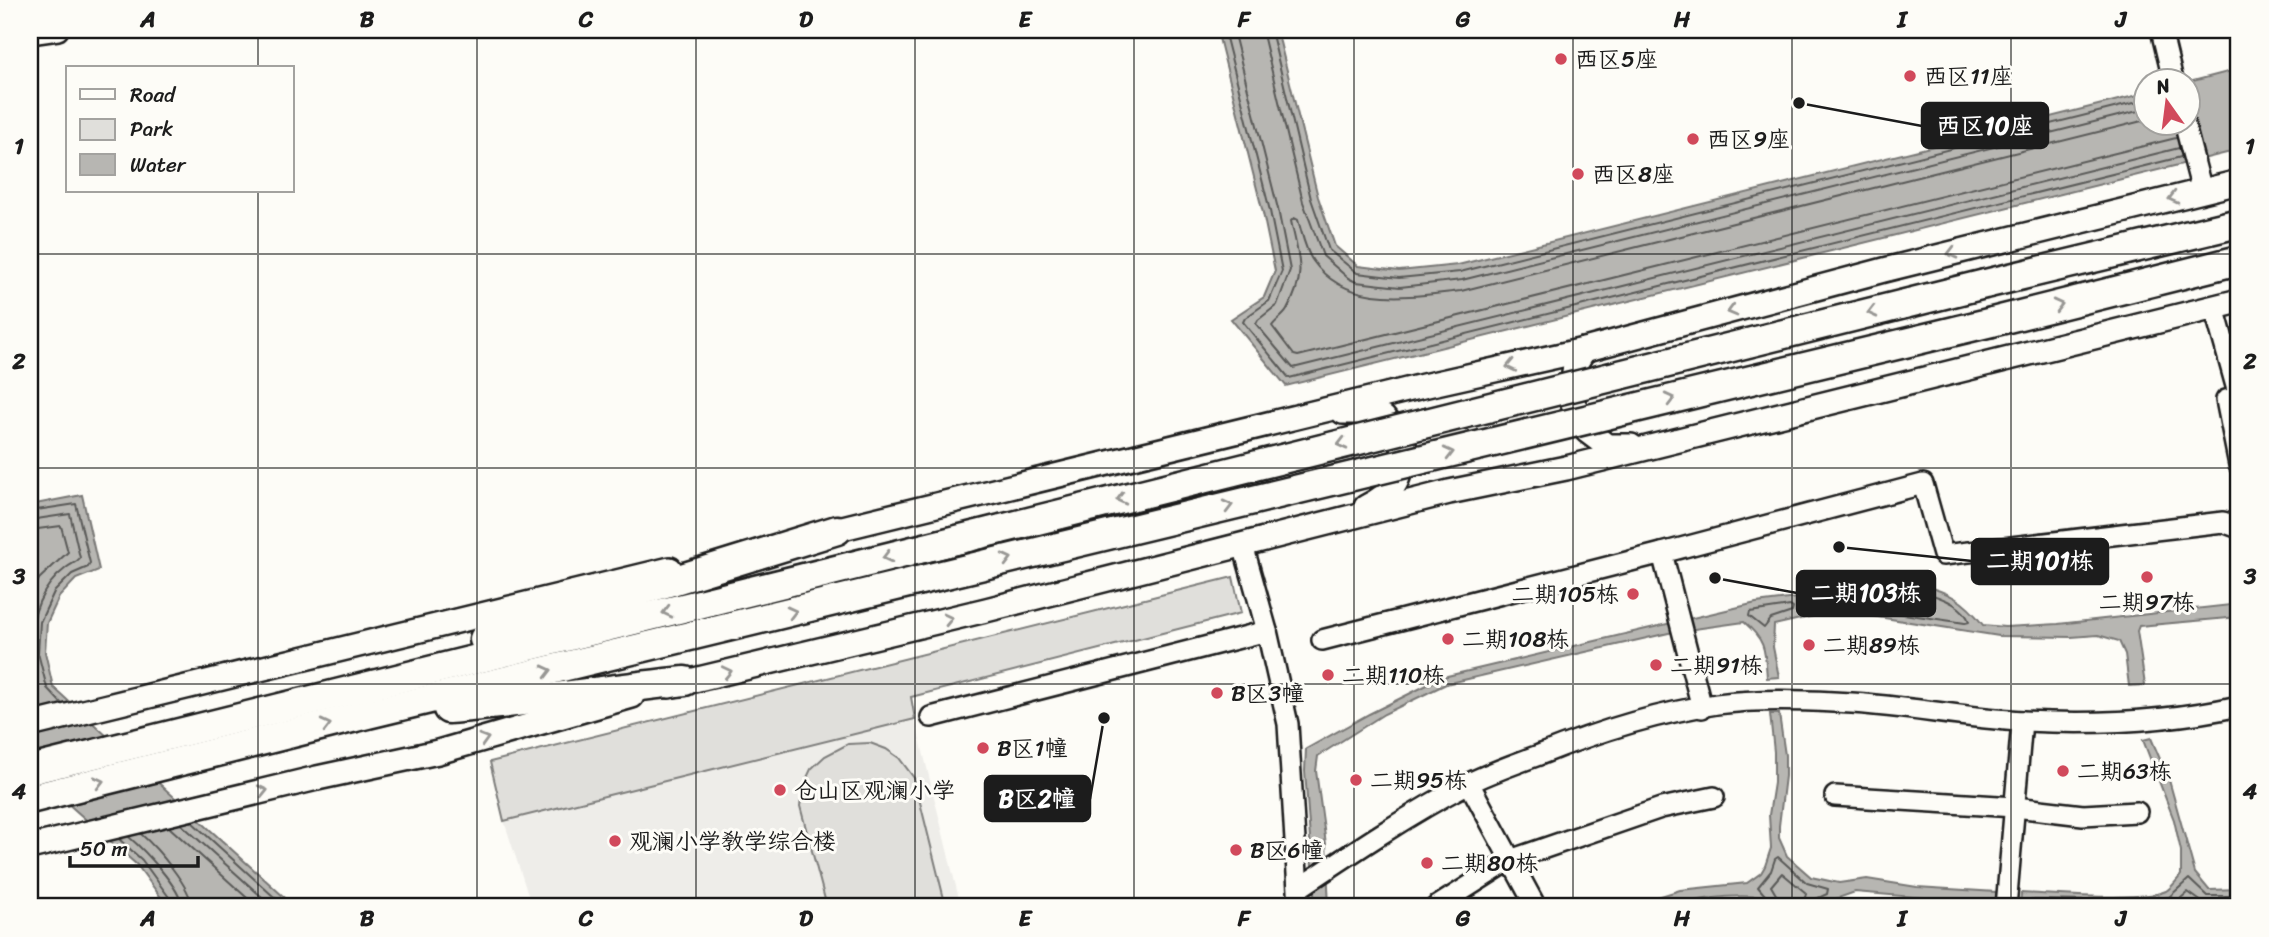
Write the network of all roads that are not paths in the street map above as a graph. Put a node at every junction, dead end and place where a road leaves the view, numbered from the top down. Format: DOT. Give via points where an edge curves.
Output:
graph roads {
  1 [pos="58,30"];
  2 [pos="2161,30"];
  3 [pos="30,34"];
  4 [pos="2170,66"];
  5 [pos="2188,136"];
  6 [pos="2239,182"];
  7 [pos="2202,191"];
  8 [pos="2239,223"];
  9 [pos="2239,260"];
  10 [pos="2239,301"];
  11 [pos="2214,307"];
  12 [pos="1584,350"];
  13 [pos="1313,414"];
  14 [pos="1648,446"];
  15 [pos="2239,465"];
  16 [pos="1341,519"];
  17 [pos="2239,528"];
  18 [pos="836,530"];
  19 [pos="1243,545"];
  20 [pos="1662,552"];
  21 [pos="1267,631"];
  22 [pos="1322,640"];
  23 [pos="685,681"];
  24 [pos="2239,706"];
  25 [pos="1702,708"];
  26 [pos="368,714"];
  27 [pos="931,717"];
  28 [pos="2022,721"];
  29 [pos="30,725"];
  30 [pos="129,745"];
  31 [pos="30,770"];
  32 [pos="1469,783"];
  33 [pos="1835,796"];
  34 [pos="1714,797"];
  35 [pos="32,799"];
  36 [pos="2015,807"];
  37 [pos="2137,812"];
  38 [pos="30,847"];
  39 [pos="1510,860"];
  40 [pos="1309,886"];
  41 [pos="1436,907"];
  42 [pos="1536,907"];
  43 [pos="2006,907"];
  1 -- 3 [label="street"];
  2 -- 4 [label="street"];
  5 -- 7 [label="street"];
  6 -- 7 [label="main road"];
  7 -- 12 [label="main road, one-way"];
  8 -- 30 [label="highway, one-way, bridge"];
  26 -- 9 [label="highway, one-way, bridge"];
  10 -- 11 [label="main road"];
  11 -- 14 [label="main road"];
  11 -- 15 [label="street" via="2239,397 2226,400"];
  12 -- 13 [label="main road, one-way"];
  12 -- 14 [label="main road" via="1575,364 1571,398 1587,431 1607,446"];
  13 -- 16 [label="main road" via="1356,412 1383,417 1404,443 1401,474 1385,497"];
  13 -- 18 [label="main road"];
  14 -- 16 [label="main road"];
  16 -- 19 [label="main road"];
  17 -- 20 [label="street" via="2224,522 1943,555 1923,484"];
  18 -- 29 [label="main road"];
  18 -- 30 [label="highway"];
  19 -- 21 [label="street"];
  23 -- 19 [label="main road, one-way"];
  20 -- 22 [label="street"];
  20 -- 25 [label="street"];
  21 -- 27 [label="street"];
  21 -- 40 [label="street" via="1287,723"];
  23 -- 26 [label="highway" via="511,705"];
  38 -- 23 [label="main road, one-way" via="438,752"];
  24 -- 28 [label="street" via="2163,718"];
  25 -- 28 [label="street" via="1778,701 1836,702"];
  25 -- 32 [label="street" via="1581,738"];
  35 -- 26 [label="highway, one-way"];
  28 -- 36 [label="street"];
  30 -- 31 [label="highway"];
  32 -- 39 [label="street"];
  32 -- 40 [label="street"];
  33 -- 36 [label="street"];
  34 -- 39 [label="street" via="1661,808"];
  36 -- 37 [label="street" via="2083,815"];
  36 -- 43 [label="street"];
  39 -- 41 [label="street"];
  39 -- 42 [label="street"];
}
